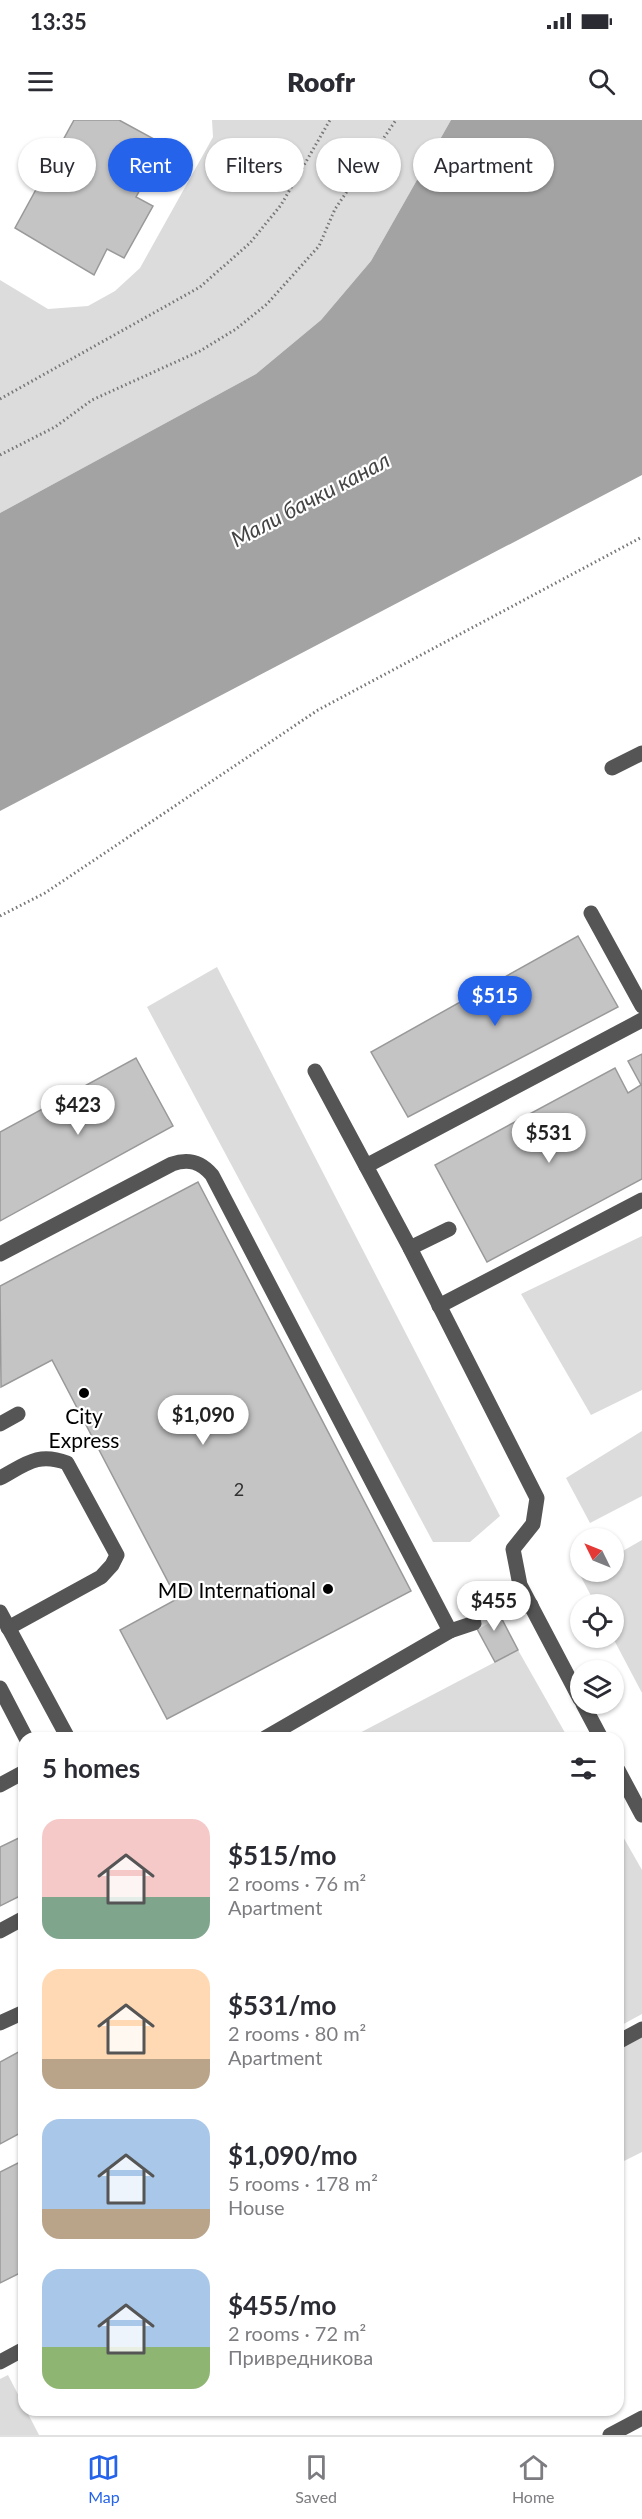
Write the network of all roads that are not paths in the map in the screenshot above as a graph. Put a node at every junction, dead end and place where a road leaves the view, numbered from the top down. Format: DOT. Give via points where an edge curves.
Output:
graph roads {
  1 [pos="642,753"];
  2 [pos="612,768"];
  3 [pos="591,913"];
  4 [pos="642,1006"];
  5 [pos="642,1020"];
  6 [pos="315,1071"];
  7 [pos="366,1166"];
  8 [pos="642,1200"];
  9 [pos="449,1229"];
  10 [pos="410,1248"];
  11 [pos="0,1254"];
  12 [pos="439,1306"];
  13 [pos="18,1414"];
  14 [pos="0,1424"];
  15 [pos="0,1478"];
  16 [pos="531,1605"];
  17 [pos="497,1610"];
  18 [pos="0,1612"];
  19 [pos="474,1623"];
  20 [pos="8,1628"];
  21 [pos="450,1631"];
  22 [pos="570,1680"];
  23 [pos="0,1688"];
  24 [pos="589,1714"];
  25 [pos="23,1732"];
  26 [pos="65,1732"];
  27 [pos="276,1732"];
  28 [pos="599,1732"];
  29 [pos="18,1775"];
  30 [pos="624,1781"];
  31 [pos="0,1785"];
  32 [pos="642,1815"];
  33 [pos="18,1921"];
  34 [pos="0,1931"];
  35 [pos="18,2015"];
  36 [pos="0,2024"];
  37 [pos="642,2029"];
  38 [pos="624,2039"];
  39 [pos="18,2352"];
  40 [pos="0,2362"];
  41 [pos="642,2418"];
  42 [pos="610,2435"];
  1 -- 2 [label="street"];
  3 -- 4 [label="street"];
  5 -- 7 [label="street"];
  6 -- 7 [label="street"];
  7 -- 10 [label="street"];
  8 -- 12 [label="street"];
  9 -- 10 [label="street"];
  10 -- 12 [label="street"];
  11 -- 21 [label="street" via="172,1164 185,1159 204,1165"];
  12 -- 16 [label="street" via="537,1498 533,1524 513,1549 520,1585"];
  13 -- 14 [label="street"];
  15 -- 20 [label="street" via="40,1457 68,1463 117,1554 101,1577"];
  16 -- 17 [label="street"];
  16 -- 22 [label="street"];
  18 -- 20 [label="street"];
  19 -- 21 [label="street"];
  20 -- 26 [label="street"];
  21 -- 27 [label="street"];
  23 -- 25 [label="street"];
  24 -- 28 [label="street"];
  29 -- 31 [label="street"];
  30 -- 32 [label="street"];
  33 -- 34 [label="street"];
  35 -- 36 [label="street"];
  37 -- 38 [label="street"];
  39 -- 40 [label="street"];
  41 -- 42 [label="street"];
}
